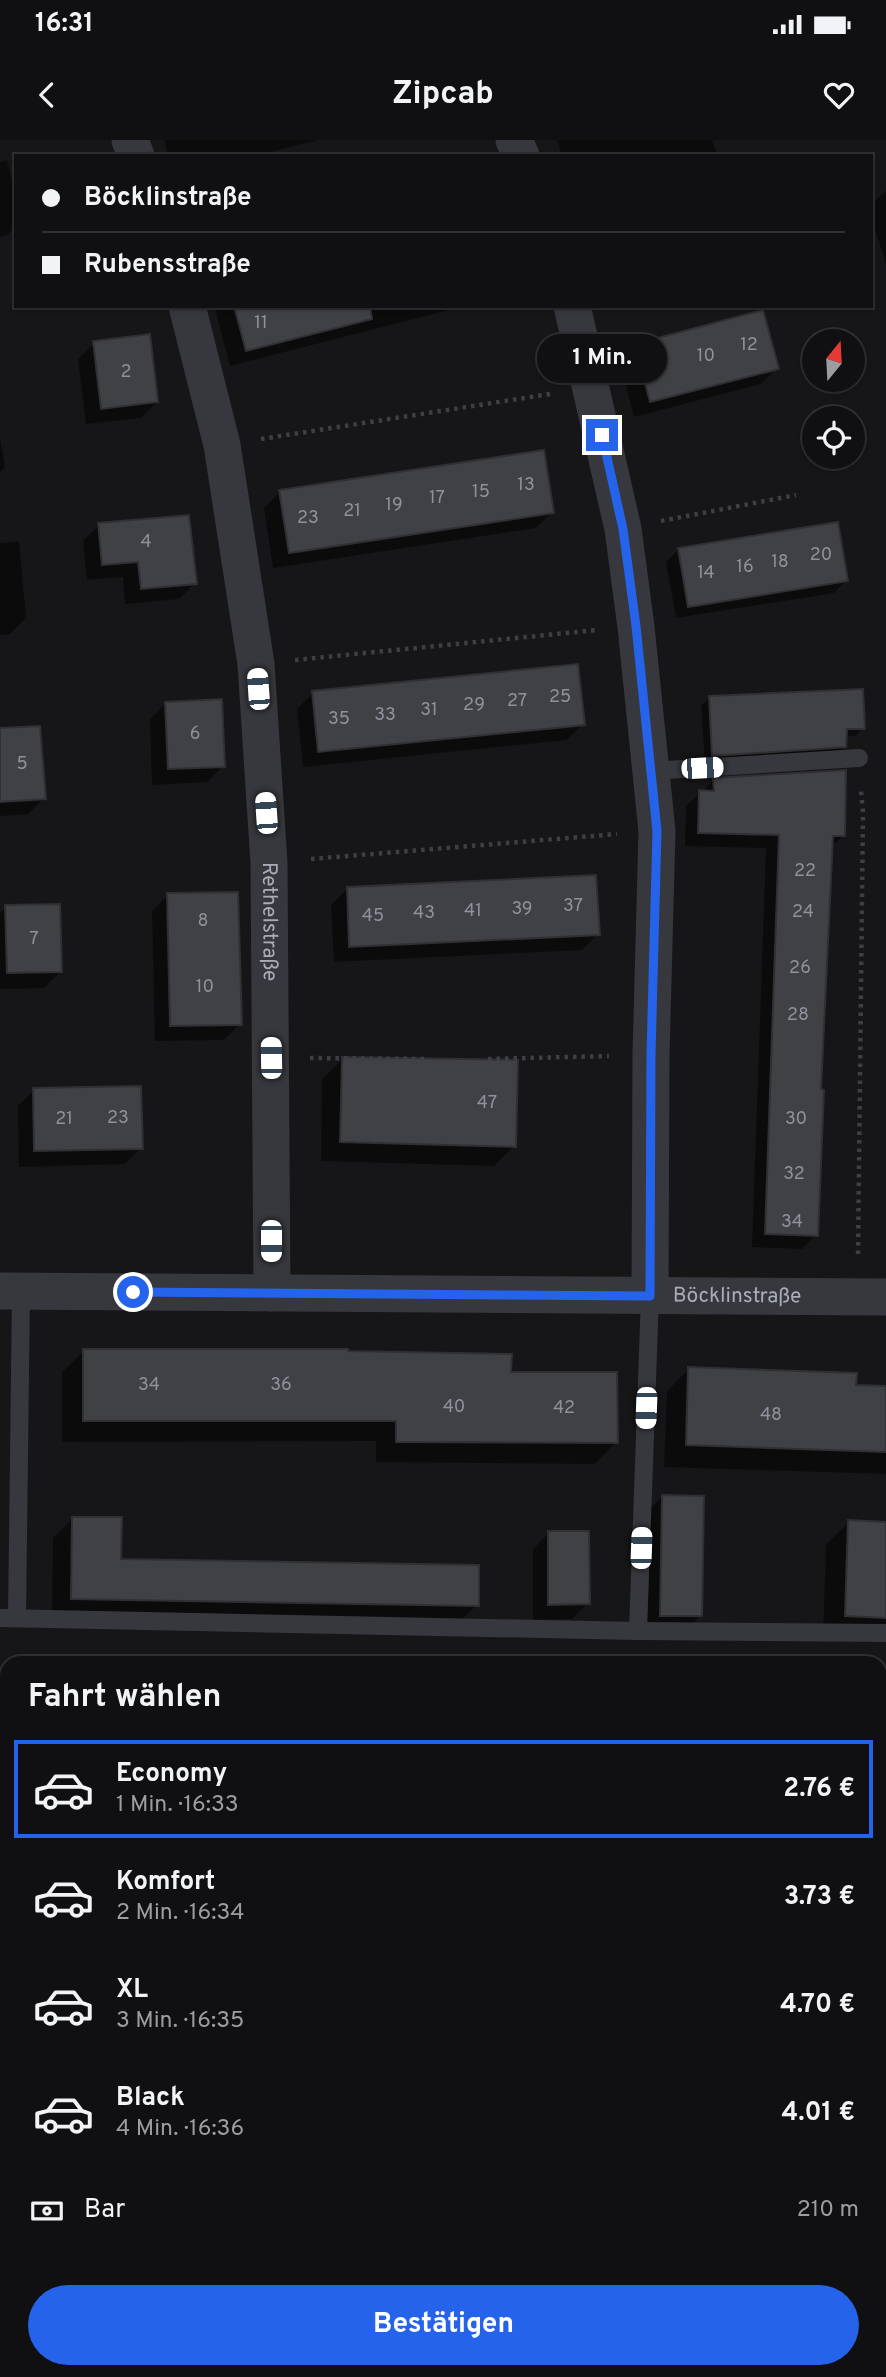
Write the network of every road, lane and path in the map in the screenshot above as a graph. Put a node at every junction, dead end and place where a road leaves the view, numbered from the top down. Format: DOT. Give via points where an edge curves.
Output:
graph roads {
  1 [pos="188,308"];
  2 [pos="572,308"];
  3 [pos="591,388"];
  4 [pos="222,445"];
  5 [pos="796,495"];
  6 [pos="623,529"];
  7 [pos="636,626"];
  8 [pos="256,664"];
  9 [pos="859,758"];
  10 [pos="650,771"];
  11 [pos="861,790"];
  12 [pos="657,831"];
  13 [pos="269,863"];
  14 [pos="651,1055"];
  15 [pos="271,1058"];
  16 [pos="428,1059"];
  17 [pos="488,1059"];
  18 [pos="11,1291"];
  19 [pos="272,1293"];
  20 [pos="650,1296"];
  21 [pos="872,1297"];
  22 [pos="8,1618"];
  23 [pos="638,1631"];
  24 [pos="886,1633"];
  1 -- 4 [label="street, Rethelstraße"];
  2 -- 3 [label="street"];
  3 -- 4 [label="path"];
  3 -- 6 [label="street"];
  4 -- 8 [label="street, Rethelstraße"];
  5 -- 6 [label="path"];
  6 -- 7 [label="street"];
  7 -- 8 [label="path"];
  7 -- 10 [label="street"];
  8 -- 13 [label="street, Rethelstraße"];
  9 -- 10 [label="lane"];
  10 -- 12 [label="street"];
  11 -- 21 [label="path"];
  12 -- 13 [label="path"];
  12 -- 14 [label="street"];
  13 -- 15 [label="street, Rethelstraße"];
  14 -- 17 [label="path"];
  14 -- 20 [label="street"];
  15 -- 16 [label="path"];
  15 -- 19 [label="street, Rethelstraße"];
  18 -- 19 [label="street, Böcklinstraße"];
  18 -- 22 [label="lane"];
  19 -- 20 [label="street, Böcklinstraße"];
  20 -- 21 [label="street, Böcklinstraße"];
  20 -- 23 [label="lane"];
  22 -- 23 [label="lane"];
  23 -- 24 [label="lane"];
}
